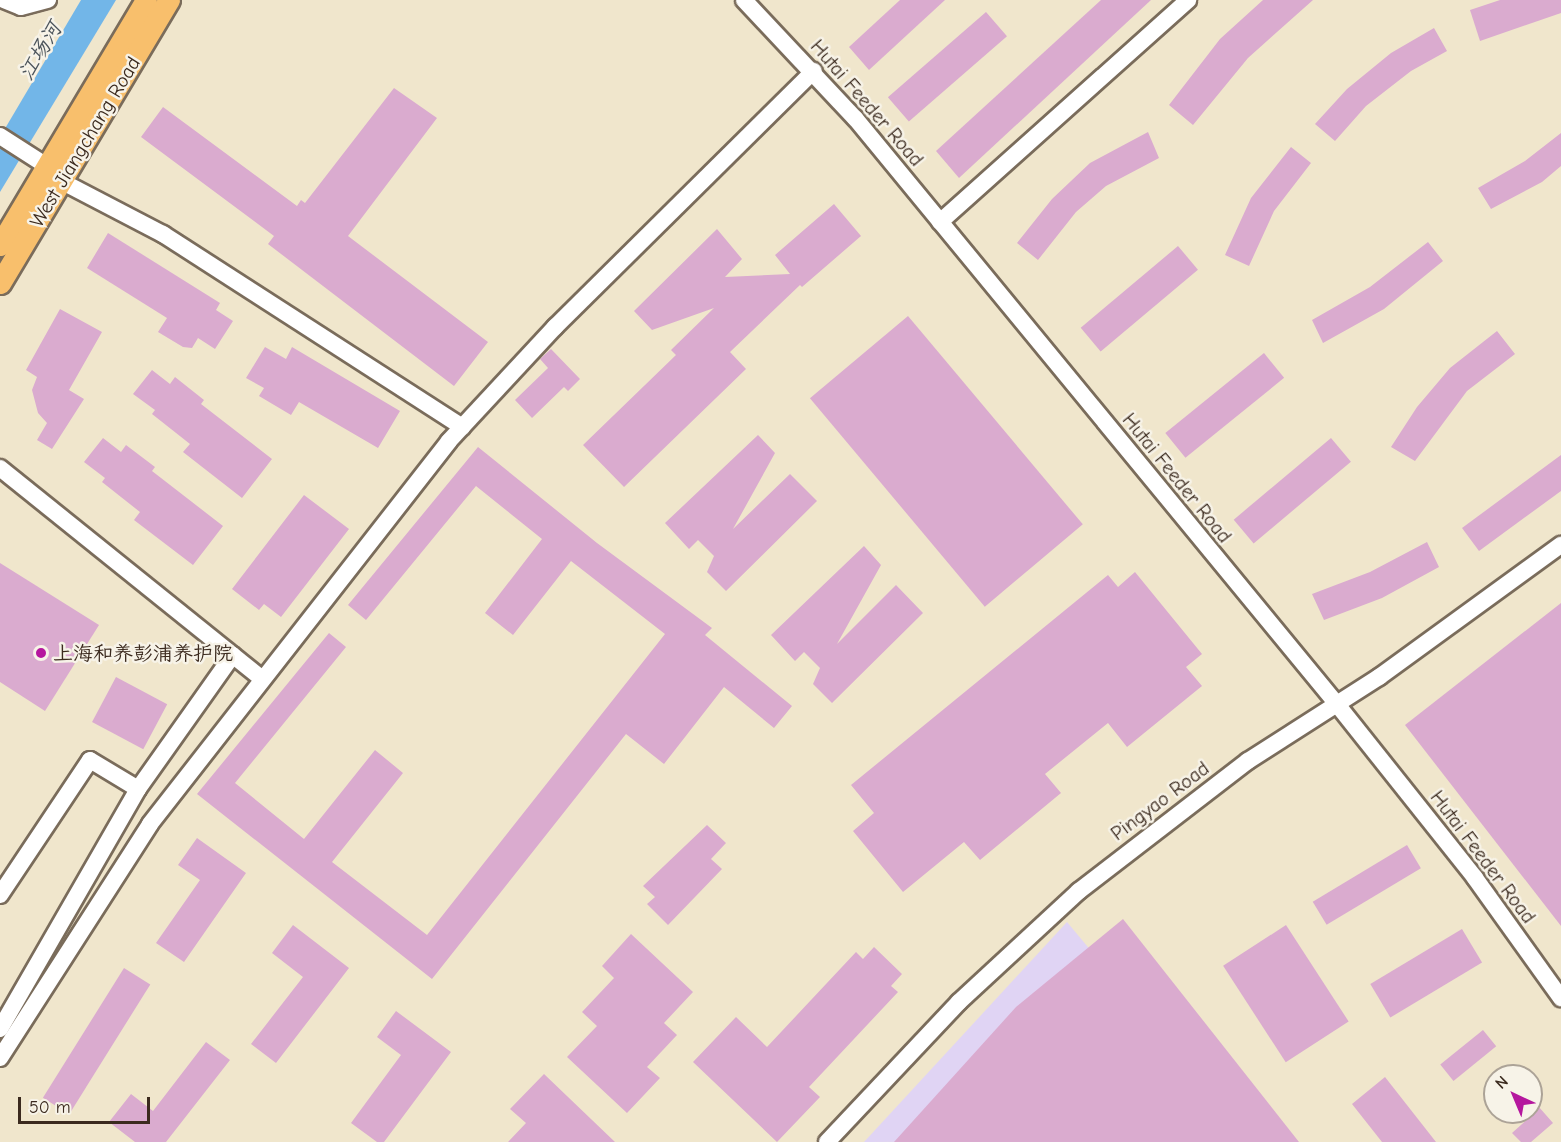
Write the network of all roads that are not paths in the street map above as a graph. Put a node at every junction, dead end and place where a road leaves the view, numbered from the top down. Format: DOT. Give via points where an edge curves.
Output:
graph roads {
  1 [pos="4,0"];
  2 [pos="48,0"];
  3 [pos="147,0"];
  4 [pos="170,0"];
  5 [pos="1188,0"];
  6 [pos="749,2"];
  7 [pos="814,71"];
  8 [pos="0,136"];
  9 [pos="54,173"];
  10 [pos="940,222"];
  11 [pos="0,245"];
  12 [pos="0,283"];
  13 [pos="462,427"];
  14 [pos="0,468"];
  15 [pos="1561,545"];
  16 [pos="233,655"];
  17 [pos="261,678"];
  18 [pos="1336,703"];
  19 [pos="138,789"];
  20 [pos="0,895"];
  21 [pos="1561,998"];
  22 [pos="0,1029"];
  23 [pos="0,1058"];
  24 [pos="827,1142"];
  1 -- 2 [label="street" via="21,7"];
  3 -- 9 [label="main road, West Jiangchang Road"];
  4 -- 9 [label="main road, West Jiangchang Road"];
  5 -- 10 [label="street"];
  6 -- 7 [label="street, Hutai Feeder Road"];
  7 -- 10 [label="street, Hutai Feeder Road"];
  7 -- 13 [label="street" via="555,327"];
  8 -- 9 [label="street"];
  9 -- 11 [label="main road, West Jiangchang Road"];
  9 -- 12 [label="main road, West Jiangchang Road"];
  9 -- 13 [label="street" via="193,253"];
  10 -- 18 [label="street, Hutai Feeder Road"];
  13 -- 17 [label="street"];
  14 -- 16 [label="street"];
  15 -- 18 [label="street, Pingyao Road" via="1379,677"];
  16 -- 17 [label="street"];
  16 -- 19 [label="street"];
  17 -- 23 [label="street" via="117,871"];
  18 -- 21 [label="street, Hutai Feeder Road" via="1475,878"];
  18 -- 24 [label="street, Pingyao Road" via="1220,782 1051,914 932,1030"];
  19 -- 20 [label="street" via="90,760"];
  19 -- 22 [label="street"];
}
